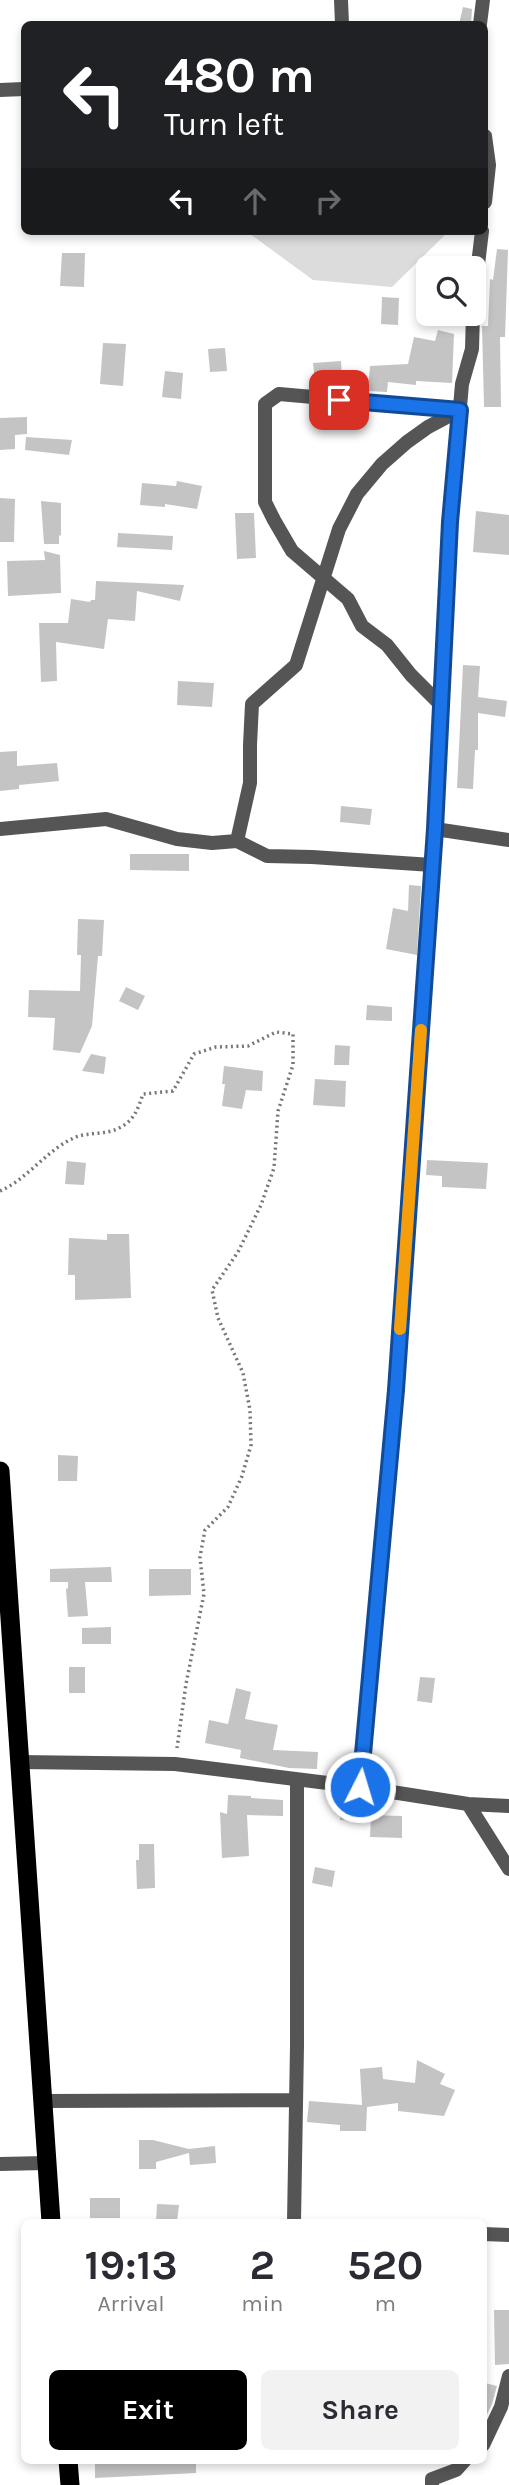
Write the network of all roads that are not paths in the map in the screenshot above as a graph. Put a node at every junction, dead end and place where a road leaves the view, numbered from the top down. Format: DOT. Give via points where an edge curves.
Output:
graph roads {
  1 [pos="341,0"];
  2 [pos="483,0"];
  3 [pos="342,21"];
  4 [pos="480,21"];
  5 [pos="21,89"];
  6 [pos="0,90"];
  7 [pos="482,235"];
  8 [pos="479,256"];
  9 [pos="473,326"];
  10 [pos="460,410"];
  11 [pos="324,578"];
  12 [pos="441,705"];
  13 [pos="0,829"];
  14 [pos="435,829"];
  15 [pos="509,840"];
  16 [pos="237,841"];
  17 [pos="432,865"];
  18 [pos="0,1471"];
  19 [pos="19,1762"];
  20 [pos="297,1780"];
  21 [pos="360,1787"];
  22 [pos="468,1804"];
  23 [pos="509,1805"];
  24 [pos="509,1869"];
  25 [pos="296,2100"];
  26 [pos="42,2101"];
  27 [pos="46,2163"];
  28 [pos="0,2164"];
  29 [pos="51,2219"];
  30 [pos="294,2219"];
  31 [pos="487,2234"];
  32 [pos="509,2235"];
  33 [pos="509,2376"];
  34 [pos="487,2437"];
  35 [pos="68,2464"];
  36 [pos="461,2464"];
  37 [pos="70,2485"];
  38 [pos="432,2485"];
  1 -- 3 [label="street"];
  2 -- 4 [label="street"];
  5 -- 6 [label="street"];
  7 -- 8 [label="street"];
  9 -- 10 [label="street"];
  10 -- 11 [label="street" via="407,442 357,494 339,529"];
  10 -- 11 [label="street" via="279,394 265,404 265,502 292,551"];
  10 -- 12 [label="street"];
  11 -- 12 [label="street" via="348,599 362,626 387,645"];
  11 -- 16 [label="street" via="296,665 252,704 250,783"];
  12 -- 14 [label="street"];
  13 -- 16 [label="street" via="106,819 177,839"];
  14 -- 15 [label="street"];
  14 -- 17 [label="street"];
  16 -- 17 [label="street" via="267,856"];
  17 -- 21 [label="street" via="396,1390"];
  18 -- 19 [label="highway"];
  19 -- 20 [label="street" via="175,1763"];
  19 -- 26 [label="highway"];
  20 -- 21 [label="street"];
  20 -- 25 [label="street"];
  21 -- 22 [label="street"];
  22 -- 23 [label="street"];
  22 -- 24 [label="street"];
  25 -- 26 [label="street"];
  25 -- 30 [label="street"];
  26 -- 27 [label="highway"];
  27 -- 28 [label="street"];
  27 -- 29 [label="highway"];
  31 -- 32 [label="street"];
  33 -- 34 [label="street"];
  35 -- 37 [label="highway"];
  36 -- 38 [label="street" via="432,2479"];
}
